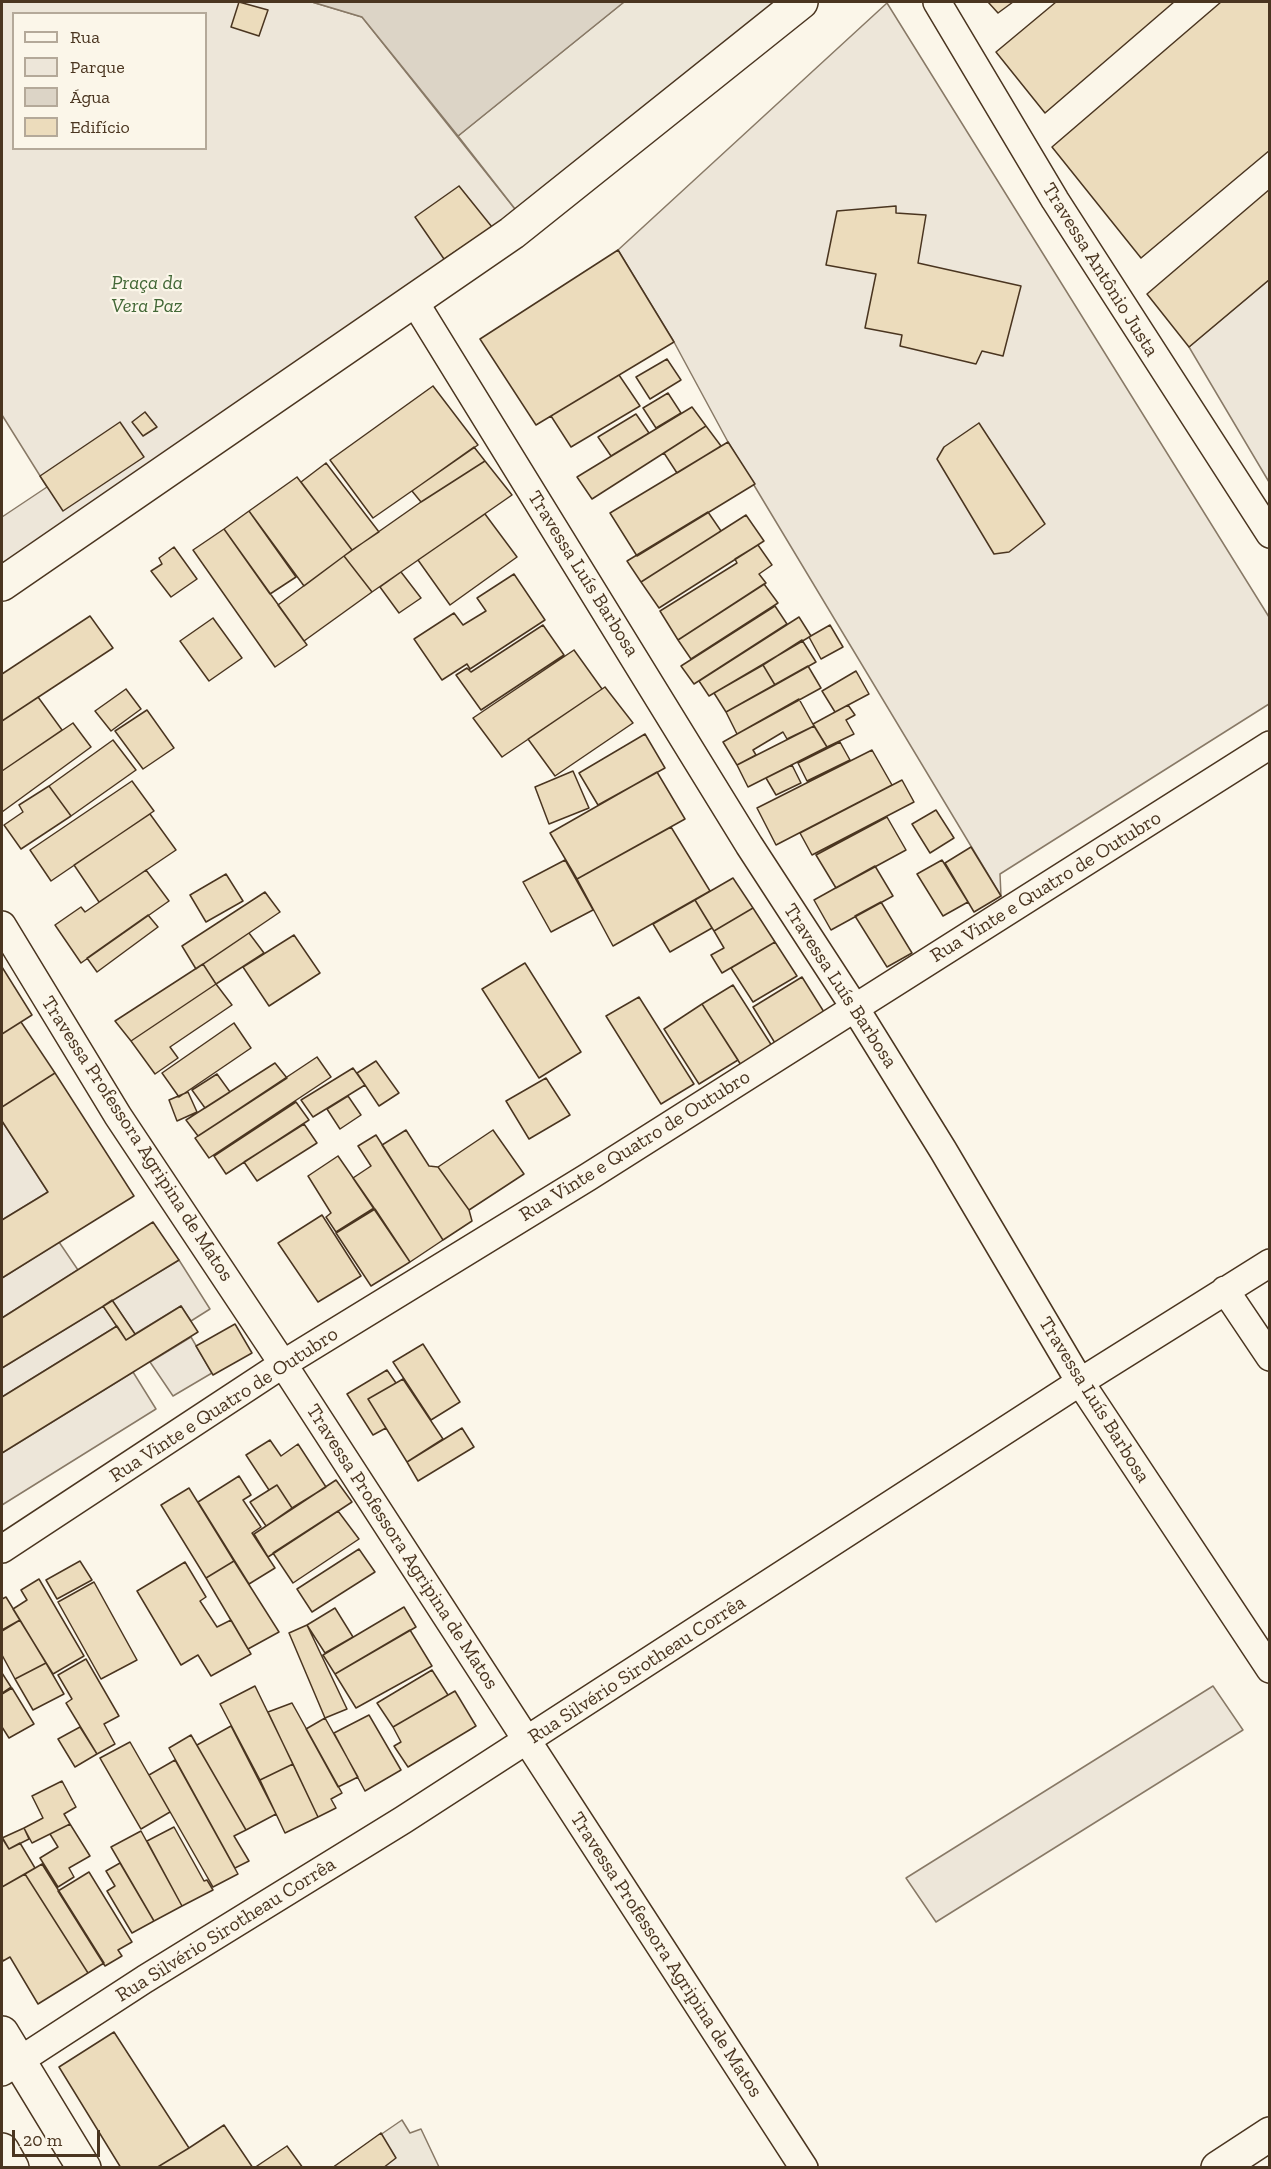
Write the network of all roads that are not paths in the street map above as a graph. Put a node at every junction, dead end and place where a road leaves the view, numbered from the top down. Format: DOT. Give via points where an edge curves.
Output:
graph roads {
  1 [pos="801,2"];
  2 [pos="937,2"];
  3 [pos="414,301"];
  4 [pos="1269,534"];
  5 [pos="2,584"];
  6 [pos="1269,745"];
  7 [pos="2,925"];
  8 [pos="855,1008"];
  9 [pos="1269,1263"];
  10 [pos="1225,1290"];
  11 [pos="1269,1358"];
  12 [pos="283,1364"];
  13 [pos="1080,1382"];
  14 [pos="2,1549"];
  15 [pos="1269,1669"];
  16 [pos="527,1741"];
  17 [pos="2,2033"];
  18 [pos="10,2067"];
  19 [pos="1269,2134"];
  20 [pos="2,2150"];
  21 [pos="12,2168"];
  22 [pos="84,2168"];
  23 [pos="804,2168"];
  24 [pos="1218,2168"];
  1 -- 3 [label="main road" via="512,233"];
  2 -- 4 [label="street, Travessa Antônio Justa" via="1054,200"];
  3 -- 5 [label="main road"];
  3 -- 8 [label="street, Travessa Luís Barbosa" via="749,845"];
  6 -- 8 [label="street, Rua Vinte e Quatro de Outubro"];
  7 -- 12 [label="street, Travessa Professora Agripina de Matos" via="118,1116"];
  8 -- 12 [label="street, Rua Vinte e Quatro de Outubro"];
  8 -- 13 [label="street, Travessa Luís Barbosa"];
  9 -- 10 [label="street, Rua Silvério Sirotheau Corrêa"];
  10 -- 11 [label="street"];
  10 -- 13 [label="street, Rua Silvério Sirotheau Corrêa"];
  12 -- 14 [label="street, Rua Vinte e Quatro de Outubro"];
  12 -- 16 [label="street, Travessa Professora Agripina de Matos"];
  13 -- 15 [label="street, Travessa Luís Barbosa"];
  13 -- 16 [label="street, Rua Silvério Sirotheau Corrêa"];
  16 -- 18 [label="street, Rua Silvério Sirotheau Corrêa"];
  16 -- 23 [label="street, Travessa Professora Agripina de Matos"];
  17 -- 18 [label="main road"];
  18 -- 22 [label="main road"];
  19 -- 24 [label="main road"];
  20 -- 21 [label="main road"];
}
